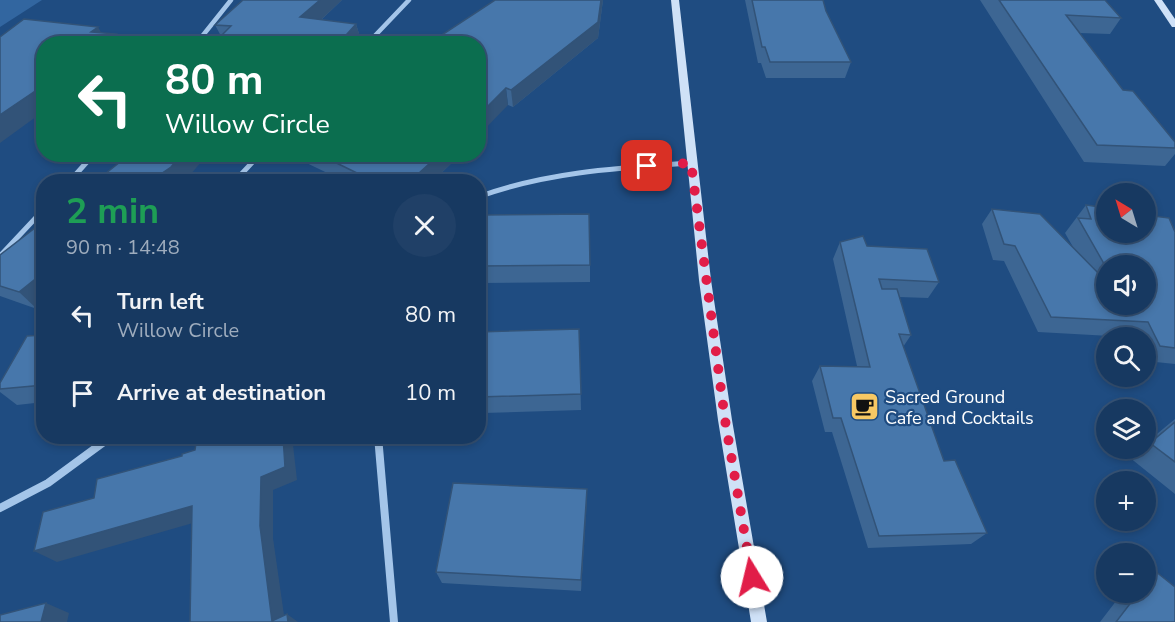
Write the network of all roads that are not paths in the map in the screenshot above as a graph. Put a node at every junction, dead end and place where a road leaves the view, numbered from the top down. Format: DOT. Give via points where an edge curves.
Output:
graph roads {
  1 [pos="231,0"];
  2 [pos="409,0"];
  3 [pos="675,0"];
  4 [pos="1158,0"];
  5 [pos="1175,25"];
  6 [pos="202,36"];
  7 [pos="375,36"];
  8 [pos="87,162"];
  9 [pos="253,162"];
  10 [pos="691,163"];
  11 [pos="76,174"];
  12 [pos="241,174"];
  13 [pos="486,194"];
  14 [pos="36,218"];
  15 [pos="0,256"];
  16 [pos="101,444"];
  17 [pos="379,444"];
  18 [pos="0,508"];
  19 [pos="394,622"];
  20 [pos="759,622"];
  1 -- 6 [label="street"];
  2 -- 7 [label="street"];
  3 -- 10 [label="street"];
  4 -- 5 [label="street"];
  8 -- 11 [label="street"];
  9 -- 12 [label="street"];
  10 -- 13 [label="street" via="540,177"];
  10 -- 20 [label="street" via="725,420"];
  14 -- 15 [label="street"];
  16 -- 18 [label="street" via="48,483"];
  17 -- 19 [label="street"];
}
